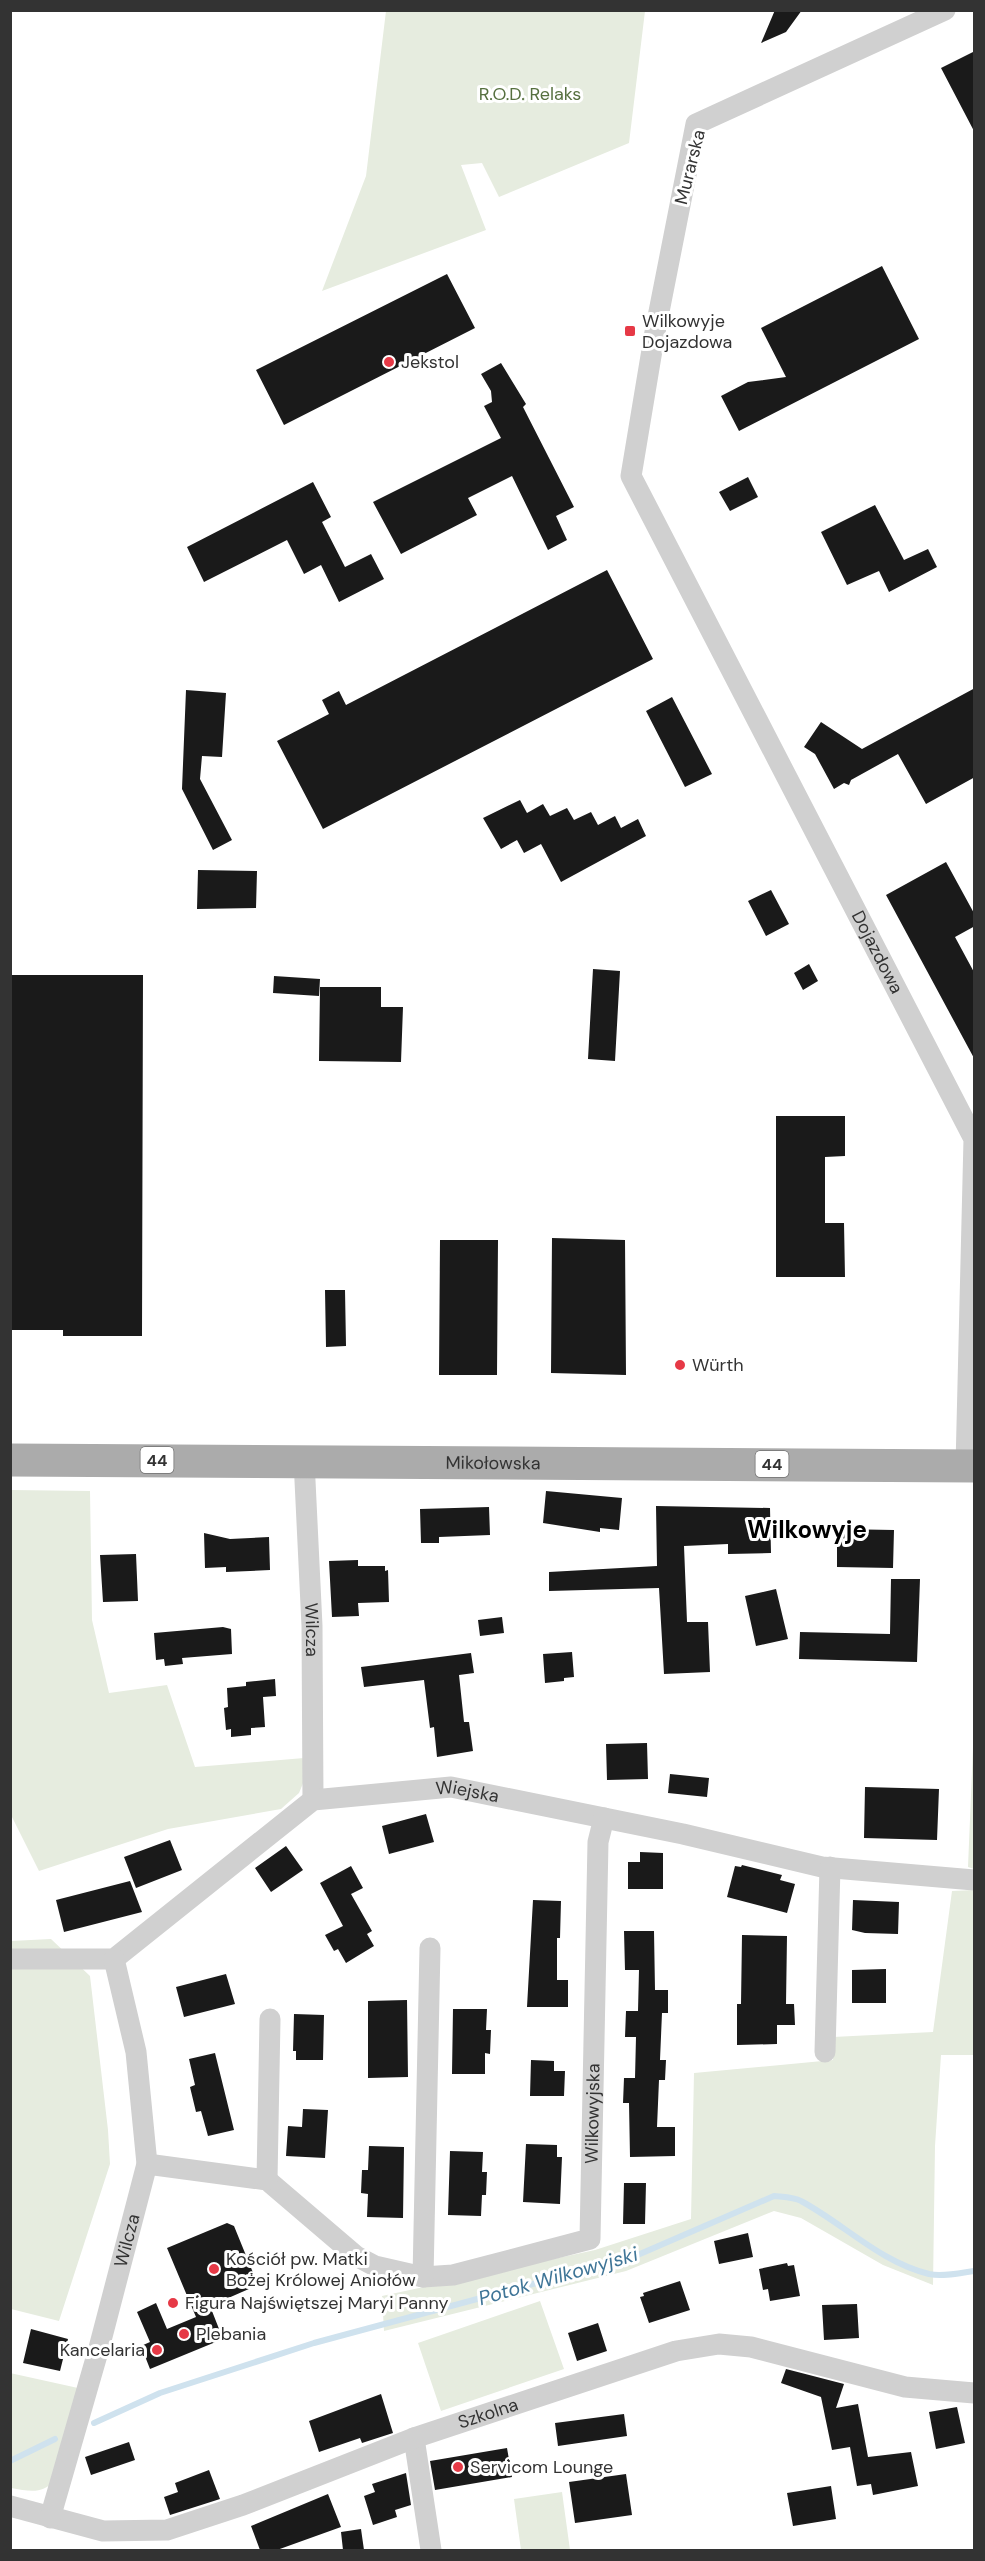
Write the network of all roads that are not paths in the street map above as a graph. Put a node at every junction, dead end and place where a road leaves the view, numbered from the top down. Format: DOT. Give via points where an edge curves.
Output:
graph roads {
  1 [pos="945,10"];
  2 [pos="631,476"];
  3 [pos="974,1139"];
  4 [pos="10,1460"];
  5 [pos="304,1460"];
  6 [pos="970,1466"];
  7 [pos="313,1800"];
  8 [pos="604,1818"];
  9 [pos="830,1867"];
  10 [pos="975,1880"];
  11 [pos="430,1947"];
  12 [pos="10,1959"];
  13 [pos="114,1959"];
  14 [pos="270,2019"];
  15 [pos="825,2052"];
  16 [pos="147,2164"];
  17 [pos="267,2180"];
  18 [pos="423,2277"];
  19 [pos="975,2393"];
  20 [pos="414,2438"];
  21 [pos="10,2506"];
  22 [pos="50,2518"];
  23 [pos="430,2550"];
  1 -- 2 [label="street, Murarska" via="696,124"];
  2 -- 3 [label="street, Dojazdowa"];
  3 -- 6 [label="street, Dojazdowa"];
  4 -- 5 [label="main road, Mikołowska / 44"];
  5 -- 6 [label="main road, Mikołowska / 44"];
  5 -- 7 [label="street, Wilcza" via="312,1626"];
  7 -- 8 [label="street, Wiejska" via="451,1786"];
  7 -- 13 [label="street"];
  8 -- 9 [label="street, Wiejska"];
  8 -- 18 [label="street, Wilkowyjska" via="598,1842 590,2239 453,2275"];
  9 -- 10 [label="street, Wiejska"];
  9 -- 15 [label="street"];
  11 -- 18 [label="street"];
  12 -- 13 [label="street"];
  13 -- 16 [label="street, Wilcza" via="136,2052"];
  14 -- 17 [label="street"];
  16 -- 17 [label="street"];
  16 -- 22 [label="street, Wilcza"];
  17 -- 18 [label="street, Wilkowyjska" via="356,2256 375,2266"];
  19 -- 20 [label="street, Szkolna" via="905,2387 751,2347 719,2344 676,2351"];
  20 -- 22 [label="street, Szkolna" via="243,2505 167,2530 103,2531"];
  20 -- 23 [label="street"];
  21 -- 22 [label="street, Szkolna"];
}
